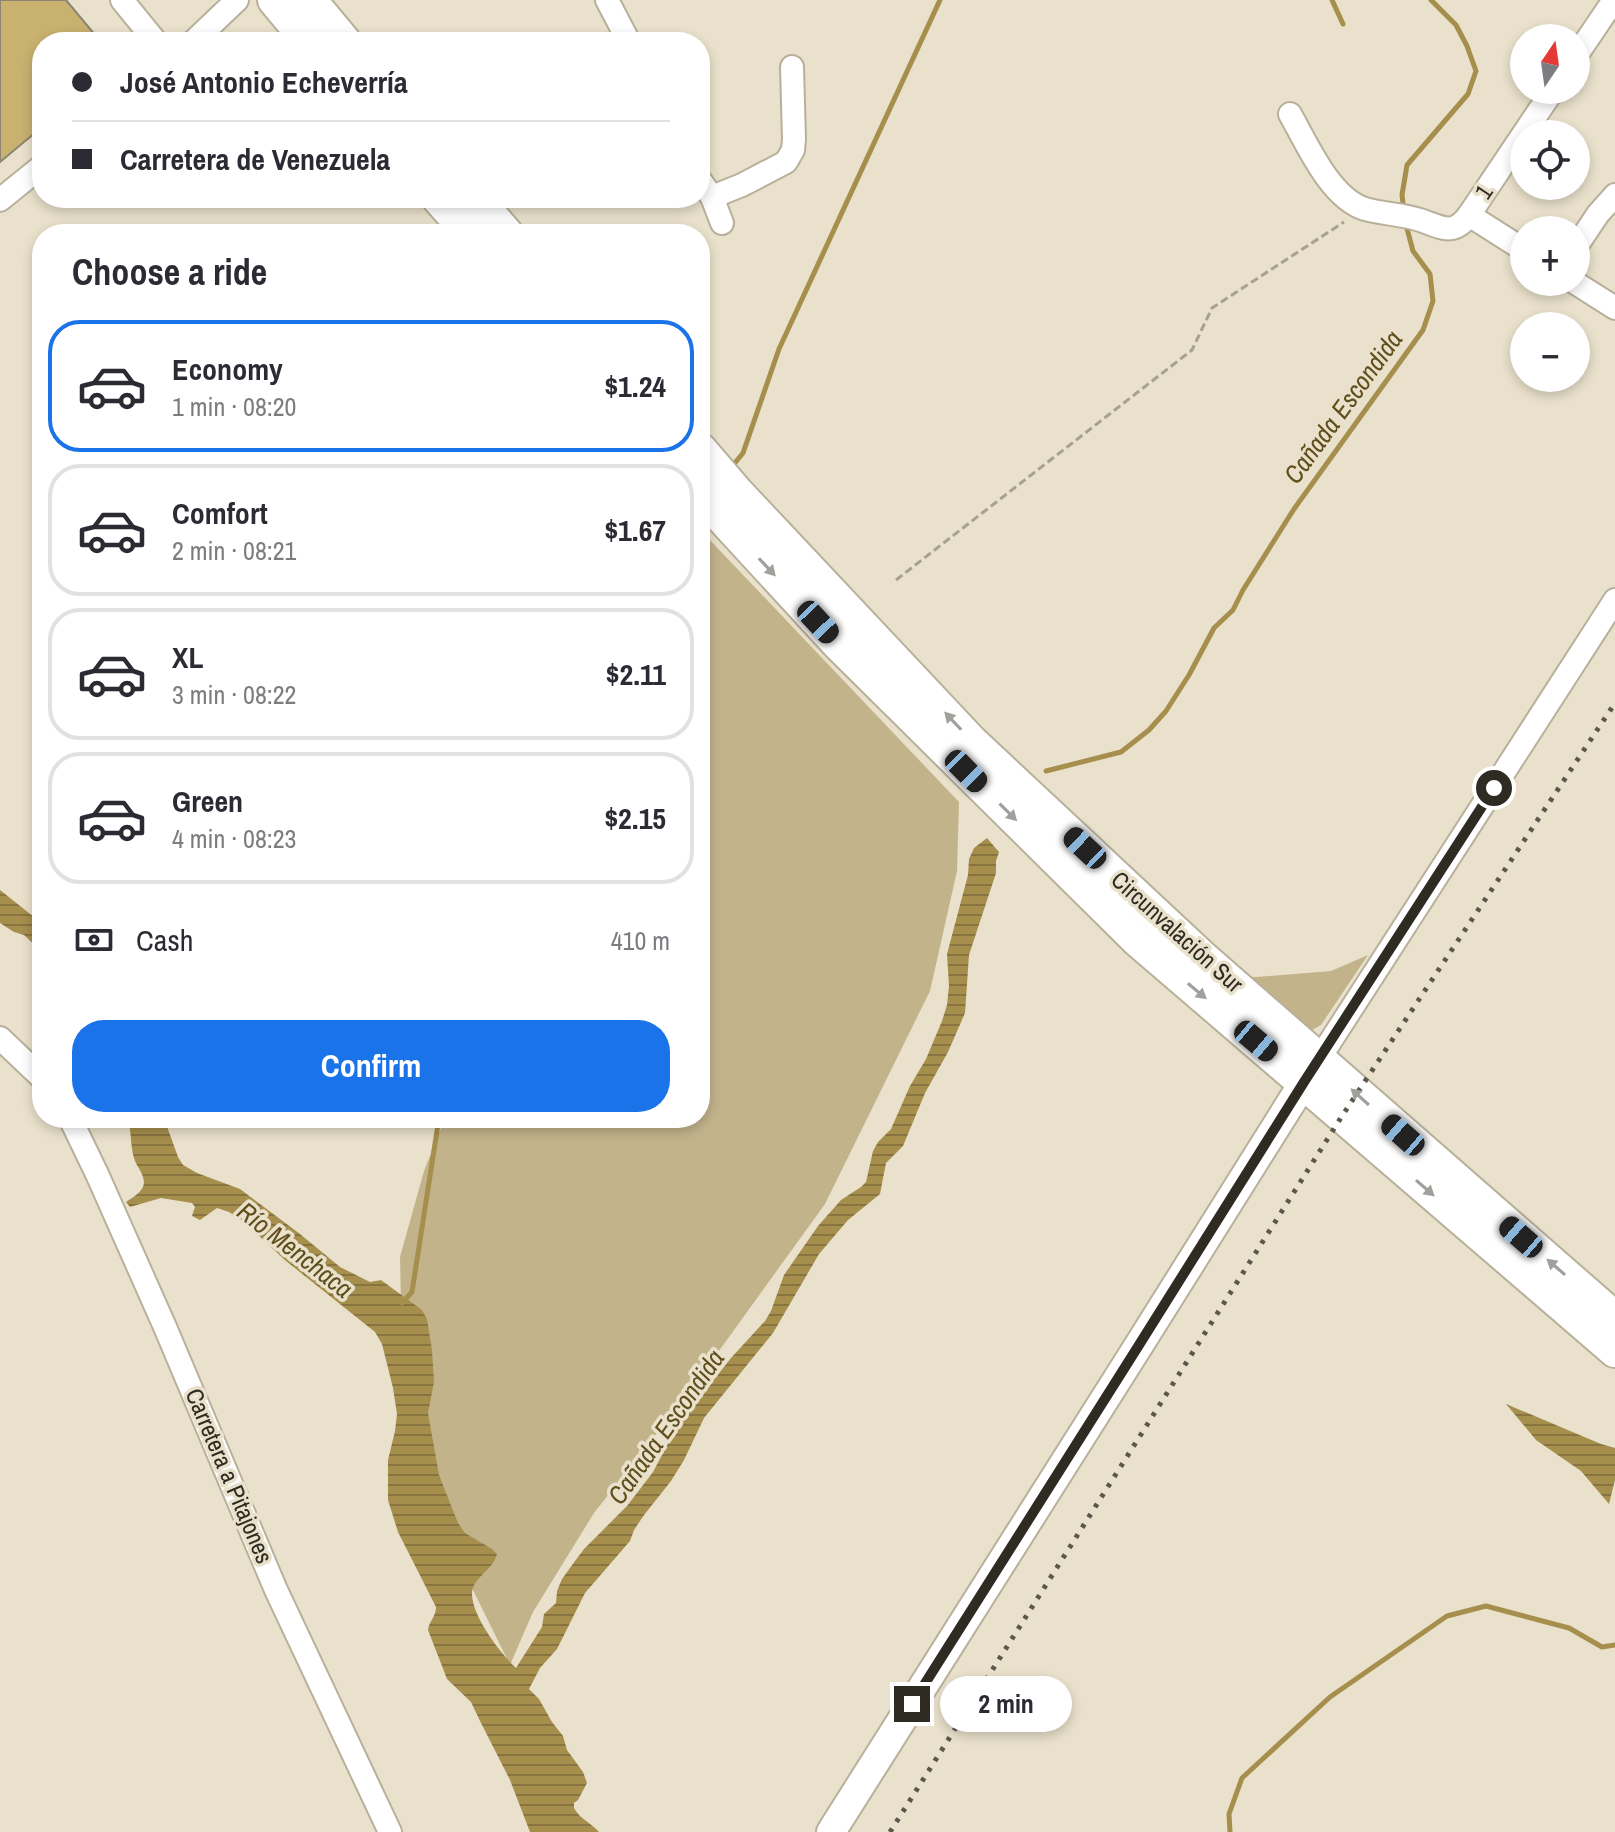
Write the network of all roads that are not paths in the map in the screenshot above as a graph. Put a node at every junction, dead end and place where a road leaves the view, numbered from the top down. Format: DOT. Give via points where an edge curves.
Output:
graph roads {
  1 [pos="122,0"];
  2 [pos="237,0"];
  3 [pos="274,0"];
  4 [pos="310,0"];
  5 [pos="607,0"];
  6 [pos="1614,0"];
  7 [pos="148,32"];
  8 [pos="203,32"];
  9 [pos="301,32"];
  10 [pos="337,32"];
  11 [pos="624,32"];
  12 [pos="1590,35"];
  13 [pos="792,67"];
  14 [pos="1544,104"];
  15 [pos="1290,114"];
  16 [pos="32,174"];
  17 [pos="710,189"];
  18 [pos="1615,195"];
  19 [pos="710,198"];
  20 [pos="0,200"];
  21 [pos="447,208"];
  22 [pos="485,208"];
  23 [pos="1469,215"];
  24 [pos="722,223"];
  25 [pos="461,224"];
  26 [pos="498,224"];
  27 [pos="1590,226"];
  28 [pos="1510,241"];
  29 [pos="1590,292"];
  30 [pos="1615,308"];
  31 [pos="713,483"];
  32 [pos="1615,600"];
  33 [pos="0,1038"];
  34 [pos="32,1068"];
  35 [pos="1311,1070"];
  36 [pos="75,1128"];
  37 [pos="1615,1318"];
  38 [pos="1615,1351"];
  39 [pos="390,1832"];
  40 [pos="831,1832"];
  1 -- 7 [label="street"];
  2 -- 8 [label="street"];
  3 -- 9 [label="highway"];
  4 -- 10 [label="highway"];
  5 -- 11 [label="street"];
  6 -- 12 [label="street"];
  13 -- 17 [label="street" via="794,139 786,162 742,185"];
  14 -- 23 [label="street, 1"];
  15 -- 23 [label="street" via="1324,175 1348,200 1444,229 1455,228"];
  16 -- 20 [label="street"];
  18 -- 27 [label="street"];
  19 -- 24 [label="street"];
  21 -- 25 [label="highway"];
  22 -- 26 [label="highway"];
  23 -- 28 [label="street"];
  29 -- 30 [label="street"];
  31 -- 35 [label="highway, Circunvalación Sur"];
  32 -- 35 [label="street"];
  33 -- 34 [label="street"];
  37 -- 35 [label="highway, Circunvalación Sur, one-way" via="1356,1094"];
  35 -- 38 [label="highway, Circunvalación Sur, one-way"];
  35 -- 40 [label="main road"];
  36 -- 39 [label="street, Carretera a Pitajones" via="184,1368 276,1590"];
}
